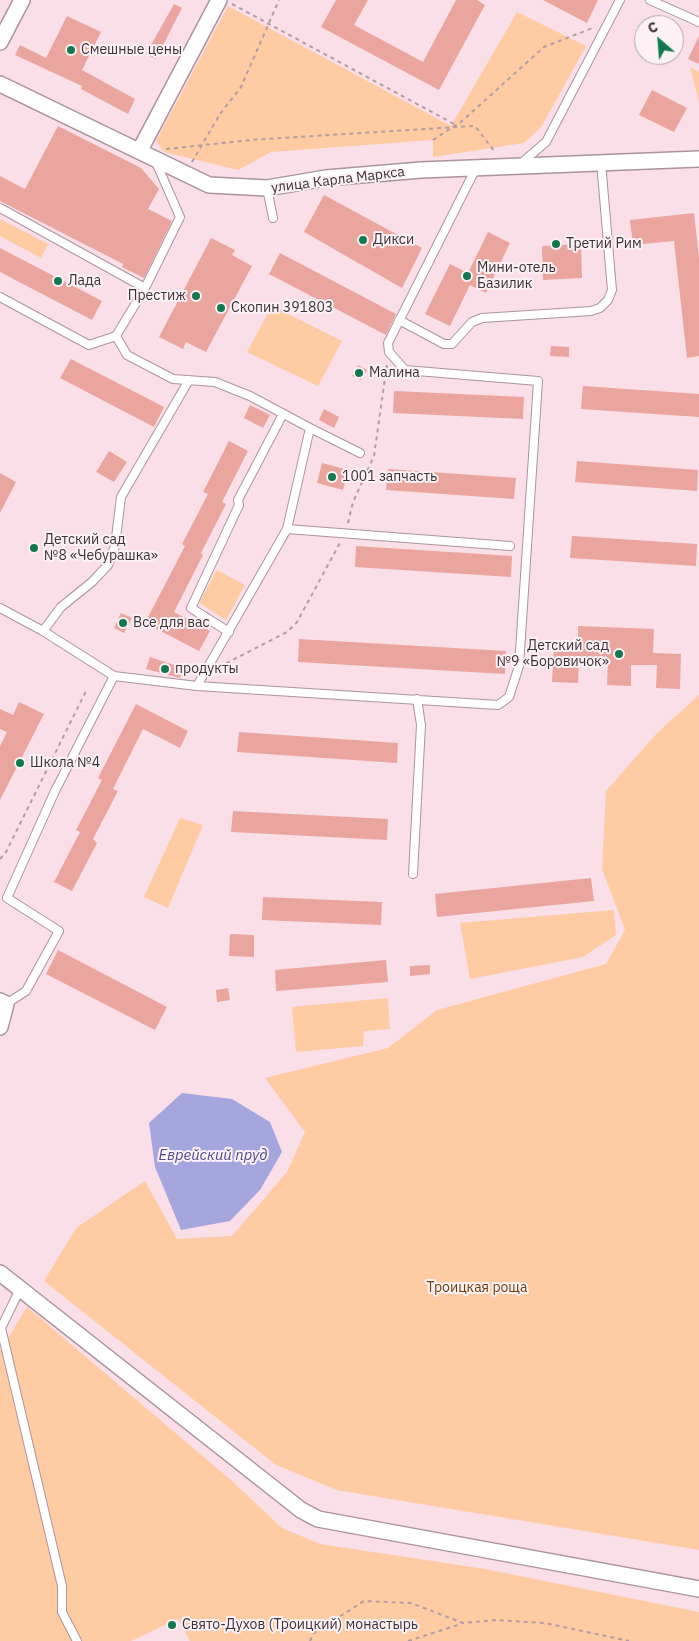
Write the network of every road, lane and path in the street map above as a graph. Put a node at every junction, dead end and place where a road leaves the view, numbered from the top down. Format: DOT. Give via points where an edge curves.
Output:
graph roads {
  1 [pos="22,0"];
  2 [pos="278,0"];
  3 [pos="620,0"];
  4 [pos="650,0"];
  5 [pos="225,2"];
  6 [pos="610,21"];
  7 [pos="699,22"];
  8 [pos="268,23"];
  9 [pos="0,42"];
  10 [pos="2,89"];
  11 [pos="456,125"];
  12 [pos="452,128"];
  13 [pos="433,140"];
  14 [pos="203,144"];
  15 [pos="146,153"];
  16 [pos="699,159"];
  17 [pos="601,162"];
  18 [pos="512,165"];
  19 [pos="476,167"];
  20 [pos="186,173"];
  21 [pos="267,188"];
  22 [pos="0,208"];
  23 [pos="273,218"];
  24 [pos="145,288"];
  25 [pos="0,297"];
  26 [pos="399,320"];
  27 [pos="116,336"];
  28 [pos="389,352"];
  29 [pos="189,380"];
  30 [pos="283,414"];
  31 [pos="310,428"];
  32 [pos="360,453"];
  33 [pos="287,529"];
  34 [pos="345,533"];
  35 [pos="510,546"];
  36 [pos="0,608"];
  37 [pos="43,631"];
  38 [pos="228,632"];
  39 [pos="204,675"];
  40 [pos="114,676"];
  41 [pos="198,686"];
  42 [pos="86,691"];
  43 [pos="417,700"];
  44 [pos="0,859"];
  45 [pos="413,874"];
  46 [pos="3,1002"];
  47 [pos="0,1027"];
  48 [pos="0,1273"];
  49 [pos="20,1289"];
  50 [pos="699,1589"];
  51 [pos="463,1623"];
  52 [pos="77,1641"];
  53 [pos="310,1641"];
  54 [pos="408,1641"];
  55 [pos="629,1641"];
  1 -- 9 [label="street"];
  2 -- 8 [label="path"];
  3 -- 6 [label="lane"];
  4 -- 7 [label="lane"];
  5 -- 8 [label="path"];
  5 -- 15 [label="street"];
  6 -- 11 [label="path" via="544,47"];
  6 -- 18 [label="lane" via="546,142"];
  8 -- 11 [label="path"];
  8 -- 14 [label="path" via="241,87"];
  10 -- 15 [label="street, улица Карла Маркса"];
  11 -- 12 [label="path"];
  12 -- 13 [label="path"];
  12 -- 14 [label="path"];
  12 -- 18 [label="path" via="475,126"];
  14 -- 15 [label="path"];
  14 -- 20 [label="path"];
  15 -- 20 [label="street, улица Карла Маркса"];
  15 -- 24 [label="lane" via="180,217"];
  16 -- 17 [label="street, улица Карла Маркса"];
  17 -- 18 [label="street, улица Карла Маркса"];
  17 -- 26 [label="lane" via="612,290 600,308 482,318 472,322 452,344 444,344"];
  18 -- 19 [label="street, улица Карла Маркса"];
  19 -- 21 [label="street, улица Карла Маркса" via="326,178"];
  19 -- 26 [label="lane"];
  20 -- 21 [label="street, улица Карла Маркса" via="209,185"];
  21 -- 23 [label="lane"];
  22 -- 24 [label="lane"];
  24 -- 27 [label="lane"];
  25 -- 27 [label="lane" via="89,345"];
  26 -- 28 [label="lane" via="388,342"];
  27 -- 29 [label="lane" via="127,356 173,379"];
  28 -- 34 [label="path" via="374,456 353,502"];
  28 -- 43 [label="lane" via="405,370 538,381 519,666 509,697 498,705"];
  29 -- 30 [label="lane" via="214,382"];
  29 -- 37 [label="lane" via="121,497 115,546 108,565 60,607"];
  30 -- 31 [label="lane"];
  30 -- 38 [label="lane" via="238,500 239,505 191,608"];
  31 -- 32 [label="lane"];
  31 -- 33 [label="lane"];
  33 -- 34 [label="lane"];
  33 -- 38 [label="lane"];
  34 -- 35 [label="lane"];
  34 -- 39 [label="path" via="297,622 287,632"];
  36 -- 37 [label="lane"];
  37 -- 40 [label="lane"];
  38 -- 39 [label="lane"];
  39 -- 41 [label="lane"];
  40 -- 41 [label="lane"];
  40 -- 46 [label="lane" via="55,791 7,898 59,931 26,991"];
  41 -- 43 [label="lane"];
  42 -- 44 [label="path"];
  43 -- 45 [label="lane" via="420,725"];
  46 -- 47 [label="street"];
  48 -- 49 [label="street"];
  49 -- 50 [label="street" via="301,1510 318,1519"];
  49 -- 52 [label="lane" via="1,1328 62,1586 62,1612"];
  51 -- 53 [label="path" via="411,1603 364,1601 314,1633"];
  51 -- 54 [label="path"];
  51 -- 55 [label="path" via="497,1620 545,1623"];
}
